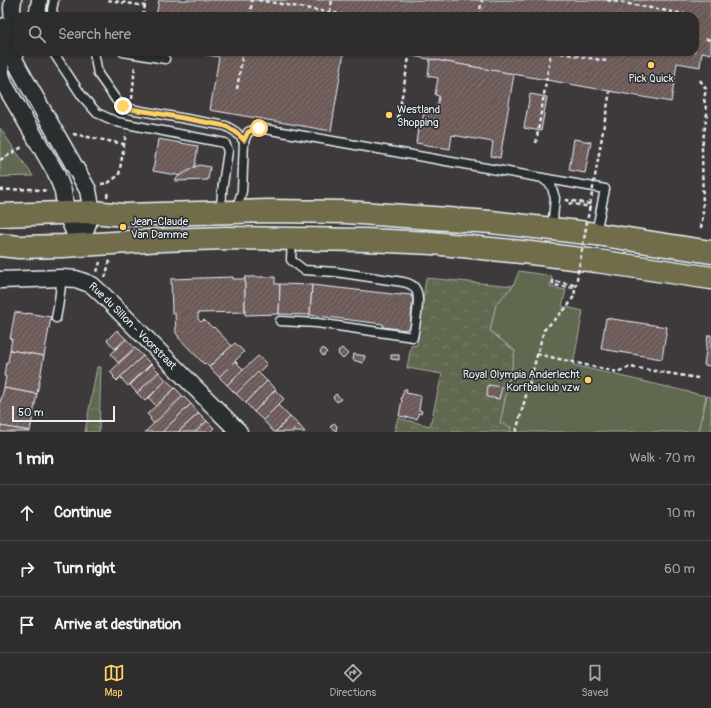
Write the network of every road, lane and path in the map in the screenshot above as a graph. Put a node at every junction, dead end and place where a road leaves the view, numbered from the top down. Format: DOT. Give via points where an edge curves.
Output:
graph roads {
  1 [pos="36,0"];
  2 [pos="43,0"];
  3 [pos="54,0"];
  4 [pos="108,0"];
  5 [pos="146,0"];
  6 [pos="252,0"];
  7 [pos="258,0"];
  8 [pos="332,0"];
  9 [pos="482,0"];
  10 [pos="607,0"];
  11 [pos="267,1"];
  12 [pos="13,4"];
  13 [pos="145,6"];
  14 [pos="34,12"];
  15 [pos="42,12"];
  16 [pos="53,12"];
  17 [pos="144,12"];
  18 [pos="250,12"];
  19 [pos="330,12"];
  20 [pos="480,12"];
  21 [pos="673,12"];
  22 [pos="706,39"];
  23 [pos="711,40"];
  24 [pos="14,56"];
  25 [pos="56,56"];
  26 [pos="95,56"];
  27 [pos="147,56"];
  28 [pos="242,56"];
  29 [pos="409,56"];
  30 [pos="552,56"];
  31 [pos="577,56"];
  32 [pos="165,59"];
  33 [pos="135,60"];
  34 [pos="0,61"];
  35 [pos="607,61"];
  36 [pos="0,64"];
  37 [pos="700,80"];
  38 [pos="237,89"];
  39 [pos="610,91"];
  40 [pos="132,101"];
  41 [pos="398,118"];
  42 [pos="126,130"];
  43 [pos="67,133"];
  44 [pos="244,140"];
  45 [pos="536,143"];
  46 [pos="124,144"];
  47 [pos="28,145"];
  48 [pos="0,160"];
  49 [pos="541,177"];
  50 [pos="101,184"];
  51 [pos="590,204"];
  52 [pos="592,207"];
  53 [pos="92,212"];
  54 [pos="229,212"];
  55 [pos="66,213"];
  56 [pos="0,215"];
  57 [pos="552,229"];
  58 [pos="701,229"];
  59 [pos="596,234"];
  60 [pos="292,238"];
  61 [pos="80,245"];
  62 [pos="1,246"];
  63 [pos="711,252"];
  64 [pos="62,278"];
  65 [pos="711,278"];
  66 [pos="0,280"];
  67 [pos="574,285"];
  68 [pos="575,288"];
  69 [pos="56,318"];
  70 [pos="280,322"];
  71 [pos="538,354"];
  72 [pos="698,378"];
  73 [pos="239,432"];
  74 [pos="516,432"];
  1 -- 14 [label="lane"];
  2 -- 15 [label="lane"];
  3 -- 16 [label="lane"];
  4 -- 13 [label="path"];
  5 -- 13 [label="path"];
  6 -- 18 [label="path"];
  7 -- 11 [label="path"];
  8 -- 19 [label="path"];
  9 -- 20 [label="path"];
  10 -- 21 [label="path"];
  11 -- 19 [label="path"];
  12 -- 34 [label="street" via="6,20"];
  13 -- 17 [label="path"];
  22 -- 23 [label="path"];
  24 -- 53 [label="street" via="25,80 88,190"];
  25 -- 54 [label="lane" via="97,114 118,122 225,143 228,151 222,191"];
  26 -- 44 [label="lane" via="98,74 123,106 226,126"];
  27 -- 32 [label="lane"];
  28 -- 38 [label="path"];
  29 -- 41 [label="path"];
  30 -- 45 [label="path"];
  31 -- 35 [label="path"];
  33 -- 40 [label="path"];
  36 -- 55 [label="street" via="4,84 56,173 63,191"];
  37 -- 58 [label="path" via="706,89 704,99 708,113 702,147"];
  39 -- 51 [label="path, bridge"];
  42 -- 46 [label="path"];
  43 -- 46 [label="path"];
  44 -- 49 [label="lane" via="248,132 259,128"];
  44 -- 54 [label="lane" via="242,191"];
  46 -- 50 [label="path" via="119,175 108,183"];
  47 -- 48 [label="path"];
  49 -- 57 [label="lane" via="551,185 555,198"];
  49 -- 59 [label="lane" via="604,189"];
  51 -- 52 [label="path" via="567,200 566,203"];
  51 -- 68 [label="path, bridge"];
  53 -- 54 [label="main road" via="124,215"];
  53 -- 55 [label="main road"];
  53 -- 61 [label="street"];
  54 -- 57 [label="main road" via="346,212"];
  55 -- 56 [label="main road"];
  55 -- 61 [label="street"];
  57 -- 59 [label="main road"];
  59 -- 63 [label="main road"];
  60 -- 61 [label="main road" via="163,240"];
  60 -- 65 [label="main road" via="432,243 597,261"];
  60 -- 70 [label="lane" via="291,260 304,270 404,282 416,288 419,296 413,337 317,323"];
  61 -- 62 [label="main road"];
  64 -- 66 [label="street, Rue du Sillon - Voorstraat"];
  64 -- 69 [label="lane"];
  64 -- 73 [label="street, Rue du Sillon - Voorstraat" via="87,283 105,297"];
  67 -- 68 [label="path, bridge" via="553,281 553,285"];
  68 -- 71 [label="path, bridge" via="568,306 544,330"];
  71 -- 72 [label="path" via="617,372 630,367"];
  71 -- 74 [label="path"];
}
